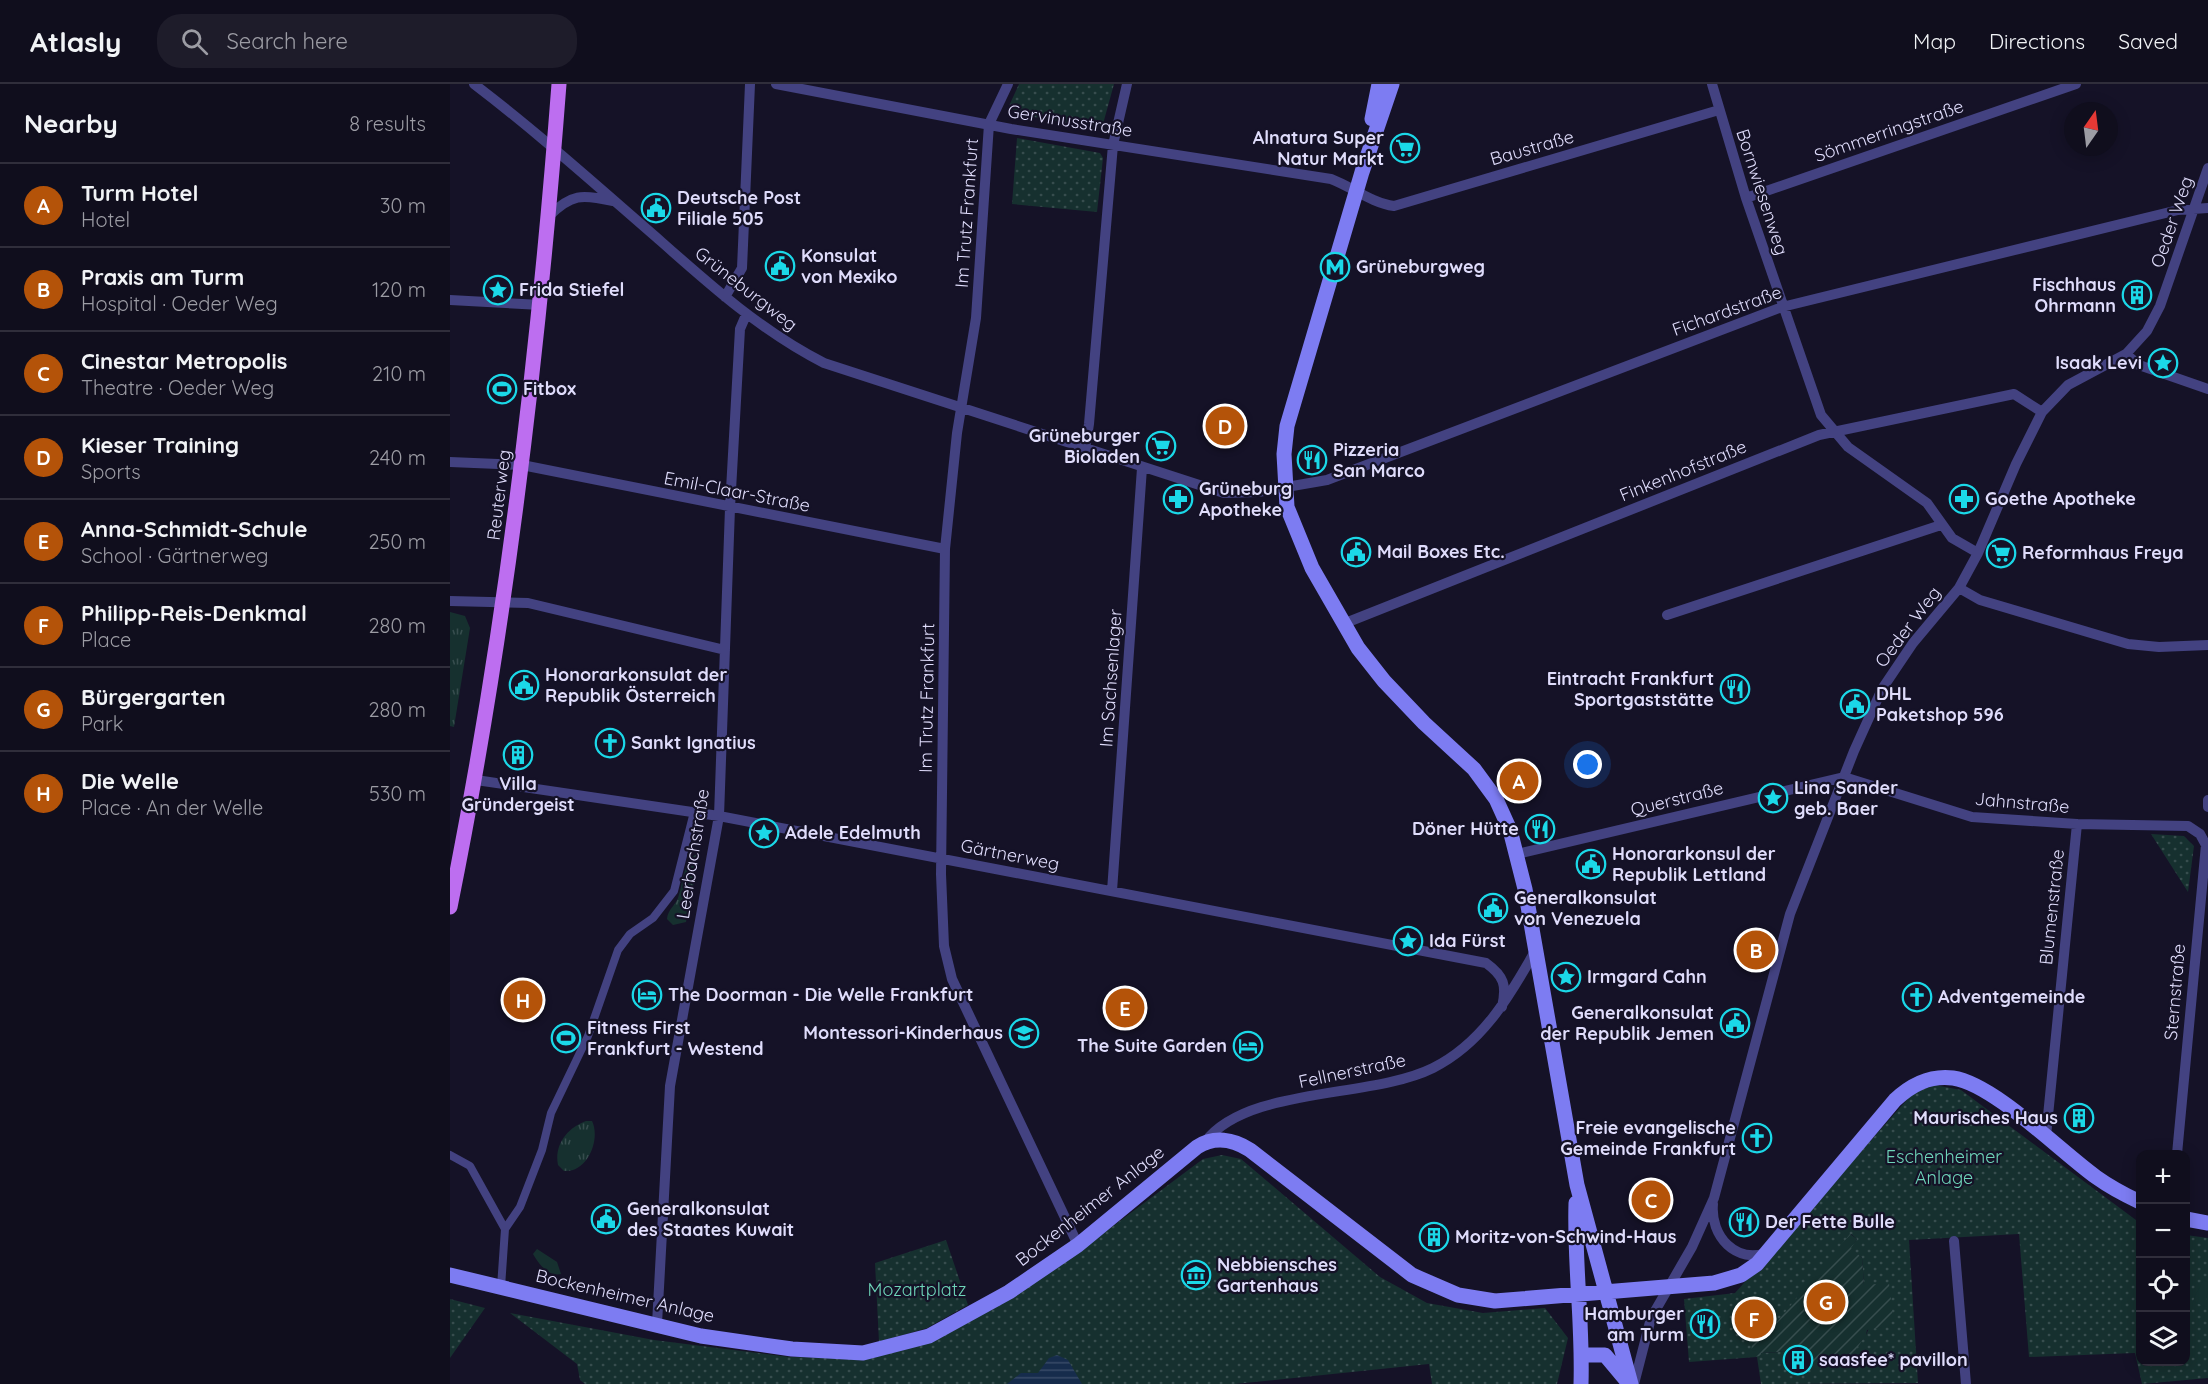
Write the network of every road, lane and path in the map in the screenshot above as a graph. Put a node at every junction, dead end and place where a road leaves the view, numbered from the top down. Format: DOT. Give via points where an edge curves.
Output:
graph roads {
  1 [pos="474,84"];
  2 [pos="559,84"];
  3 [pos="750,84"];
  4 [pos="776,84"];
  5 [pos="1008,84"];
  6 [pos="1127,84"];
  7 [pos="1379,84"];
  8 [pos="1392,84"];
  9 [pos="1712,84"];
  10 [pos="2076,84"];
  11 [pos="1719,110"];
  12 [pos="989,124"];
  13 [pos="1113,145"];
  14 [pos="554,149"];
  15 [pos="2208,168"];
  16 [pos="1362,172"];
  17 [pos="1357,189"];
  18 [pos="1746,198"];
  19 [pos="615,202"];
  20 [pos="2194,208"];
  21 [pos="2208,208"];
  22 [pos="549,216"];
  23 [pos="725,297"];
  24 [pos="450,300"];
  25 [pos="541,305"];
  26 [pos="1782,307"];
  27 [pos="746,315"];
  28 [pos="2126,354"];
  29 [pos="2208,389"];
  30 [pos="962,406"];
  31 [pos="2042,412"];
  32 [pos="1832,431"];
  33 [pos="1085,449"];
  34 [pos="450,462"];
  35 [pos="522,465"];
  36 [pos="1142,468"];
  37 [pos="1285,487"];
  38 [pos="730,508"];
  39 [pos="1941,525"];
  40 [pos="945,549"];
  41 [pos="1978,553"];
  42 [pos="1959,588"];
  43 [pos="450,601"];
  44 [pos="504,603"];
  45 [pos="1667,615"];
  46 [pos="1343,624"];
  47 [pos="2208,645"];
  48 [pos="725,650"];
  49 [pos="1844,777"];
  50 [pos="476,780"];
  51 [pos="2208,800"];
  52 [pos="2208,807"];
  53 [pos="694,812"];
  54 [pos="719,816"];
  55 [pos="2077,824"];
  56 [pos="2200,834"];
  57 [pos="1517,854"];
  58 [pos="941,858"];
  59 [pos="1112,891"];
  60 [pos="2200,906"];
  61 [pos="450,907"];
  62 [pos="2208,919"];
  63 [pos="1534,953"];
  64 [pos="1502,1006"];
  65 [pos="2046,1136"];
  66 [pos="1205,1142"];
  67 [pos="2176,1150"];
  68 [pos="450,1155"];
  69 [pos="1576,1185"];
  70 [pos="1714,1198"];
  71 [pos="2136,1200"];
  72 [pos="2190,1220"];
  73 [pos="2208,1223"];
  74 [pos="505,1229"];
  75 [pos="1954,1241"];
  76 [pos="1078,1245"];
  77 [pos="1771,1251"];
  78 [pos="450,1275"];
  79 [pos="501,1287"];
  80 [pos="1668,1288"];
  81 [pos="1604,1293"];
  82 [pos="1578,1295"];
  83 [pos="657,1324"];
  84 [pos="1582,1355"];
  85 [pos="1581,1384"];
  86 [pos="1632,1384"];
  87 [pos="1966,1384"];
  1 -- 14 [label="street, Grüneburgweg"];
  2 -- 14 [label="main road, Reuterweg"];
  3 -- 23 [label="street" via="742,268"];
  4 -- 12 [label="street, Gervinusstraße"];
  5 -- 12 [label="street"];
  6 -- 13 [label="street"];
  7 -- 16 [label="main road"];
  8 -- 16 [label="main road"];
  9 -- 11 [label="street, Bornwiesenweg"];
  10 -- 18 [label="street, Sömmerringstraße"];
  11 -- 17 [label="street, Baustraße" via="1394,206 1380,204"];
  11 -- 18 [label="street, Bornwiesenweg"];
  12 -- 13 [label="street, Gervinusstraße"];
  12 -- 30 [label="street, Im Trutz Frankfurt" via="976,318"];
  13 -- 17 [label="street, Gervinusstraße" via="1331,179"];
  13 -- 33 [label="street"];
  14 -- 19 [label="street, Grüneburgweg"];
  14 -- 22 [label="main road, Reuterweg"];
  15 -- 20 [label="street, Oeder Weg"];
  16 -- 17 [label="main road"];
  17 -- 37 [label="main road" via="1287,426"];
  18 -- 26 [label="street, Bornwiesenweg"];
  19 -- 22 [label="street" via="581,196 564,202"];
  19 -- 23 [label="street, Grüneburgweg"];
  20 -- 21 [label="street, Fichardstraße"];
  20 -- 26 [label="street, Fichardstraße"];
  20 -- 28 [label="street, Oeder Weg" via="2160,306 2147,331"];
  22 -- 25 [label="main road, Reuterweg"];
  23 -- 27 [label="street, Grüneburgweg"];
  24 -- 25 [label="street"];
  25 -- 35 [label="main road, Reuterweg"];
  26 -- 32 [label="street, Bornwiesenweg" via="1821,415"];
  26 -- 37 [label="street, Fichardstraße" via="1327,480"];
  27 -- 30 [label="street, Grüneburgweg" via="824,363"];
  27 -- 38 [label="street, Leerbachstraße" via="740,329"];
  28 -- 29 [label="street" via="2139,365"];
  28 -- 31 [label="street, Oeder Weg" via="2068,385"];
  30 -- 33 [label="street, Grüneburgweg"];
  30 -- 40 [label="street, Im Trutz Frankfurt"];
  31 -- 32 [label="street, Finkenhofstraße" via="2014,394"];
  31 -- 41 [label="street, Oeder Weg"];
  32 -- 39 [label="street, Bornwiesenweg" via="1848,447 1927,503"];
  32 -- 46 [label="street, Finkenhofstraße"];
  33 -- 36 [label="street, Grüneburgweg"];
  34 -- 35 [label="street, Emil-Claar-Straße"];
  35 -- 38 [label="street, Emil-Claar-Straße"];
  35 -- 44 [label="main road, Reuterweg"];
  36 -- 37 [label="street, Grüneburgweg" via="1224,493"];
  36 -- 59 [label="street, Im Sachsenlager"];
  37 -- 46 [label="main road" via="1287,507 1300,545"];
  38 -- 40 [label="street, Emil-Claar-Straße"];
  38 -- 48 [label="street, Leerbachstraße"];
  39 -- 41 [label="street, Bornwiesenweg" via="1952,538"];
  39 -- 45 [label="street"];
  40 -- 58 [label="street, Im Trutz Frankfurt"];
  41 -- 42 [label="street, Oeder Weg"];
  42 -- 47 [label="street" via="1980,600 2128,644 2158,648"];
  42 -- 49 [label="street, Oeder Weg" via="1913,643 1882,689"];
  43 -- 44 [label="street"];
  44 -- 48 [label="street" via="528,603"];
  44 -- 50 [label="main road, Reuterweg"];
  46 -- 57 [label="main road" via="1384,681 1474,768 1496,799"];
  48 -- 54 [label="street, Leerbachstraße"];
  49 -- 55 [label="street, Jahnstraße" via="1972,817"];
  49 -- 57 [label="street, Querstraße"];
  49 -- 70 [label="street, Oeder Weg" via="1790,914"];
  50 -- 53 [label="street, Gärtnerweg"];
  50 -- 61 [label="main road, Reuterweg"];
  51 -- 52 [label="street"];
  53 -- 54 [label="street, Gärtnerweg"];
  53 -- 74 [label="street" via="674,891 653,918 630,934 618,950 588,1036 551,1113 542,1150 520,1207"];
  54 -- 58 [label="street, Gärtnerweg"];
  54 -- 83 [label="street, Leerbachstraße" via="670,1086"];
  55 -- 56 [label="street, Jahnstraße" via="2188,826"];
  55 -- 65 [label="street, Blumenstraße"];
  56 -- 60 [label="street, Sternstraße" via="2206,845"];
  57 -- 63 [label="main road"];
  58 -- 59 [label="street, Gärtnerweg"];
  58 -- 76 [label="street, Im Trutz Frankfurt" via="944,946 952,979"];
  59 -- 64 [label="street, Gärtnerweg" via="1486,963 1503,978 1506,989"];
  60 -- 62 [label="street"];
  60 -- 67 [label="street, Sternstraße"];
  63 -- 64 [label="street, Fellnerstraße"];
  63 -- 69 [label="main road"];
  64 -- 66 [label="street, Fellnerstraße" via="1472,1042 1407,1080 1261,1107 1211,1133"];
  65 -- 71 [label="main road" via="2096,1177"];
  65 -- 77 [label="main road" via="1973,1085 1952,1078 1921,1082 1894,1100"];
  66 -- 76 [label="main road, Bockenheimer Anlage"];
  66 -- 82 [label="main road" via="1223,1140 1250,1150 1403,1268 1439,1289 1495,1301"];
  68 -- 74 [label="street" via="470,1166"];
  69 -- 81 [label="main road"];
  69 -- 82 [label="main road"];
  70 -- 77 [label="street, Oeder Weg" via="1714,1223 1728,1246 1752,1255"];
  70 -- 80 [label="street, Oeder Weg"];
  72 -- 73 [label="main road"];
  74 -- 79 [label="street"];
  75 -- 87 [label="street"];
  76 -- 83 [label="main road, Bockenheimer Anlage" via="1009,1293 929,1336 874,1351 831,1353 792,1349 701,1336"];
  77 -- 80 [label="main road" via="1733,1278"];
  78 -- 79 [label="main road, Bockenheimer Anlage"];
  79 -- 83 [label="main road, Bockenheimer Anlage"];
  80 -- 81 [label="main road"];
  80 -- 86 [label="street, Oeder Weg" via="1647,1331"];
  81 -- 82 [label="main road"];
  81 -- 86 [label="main road"];
  82 -- 84 [label="main road"];
  84 -- 85 [label="main road"];
  84 -- 86 [label="main road" via="1605,1355"];
}
